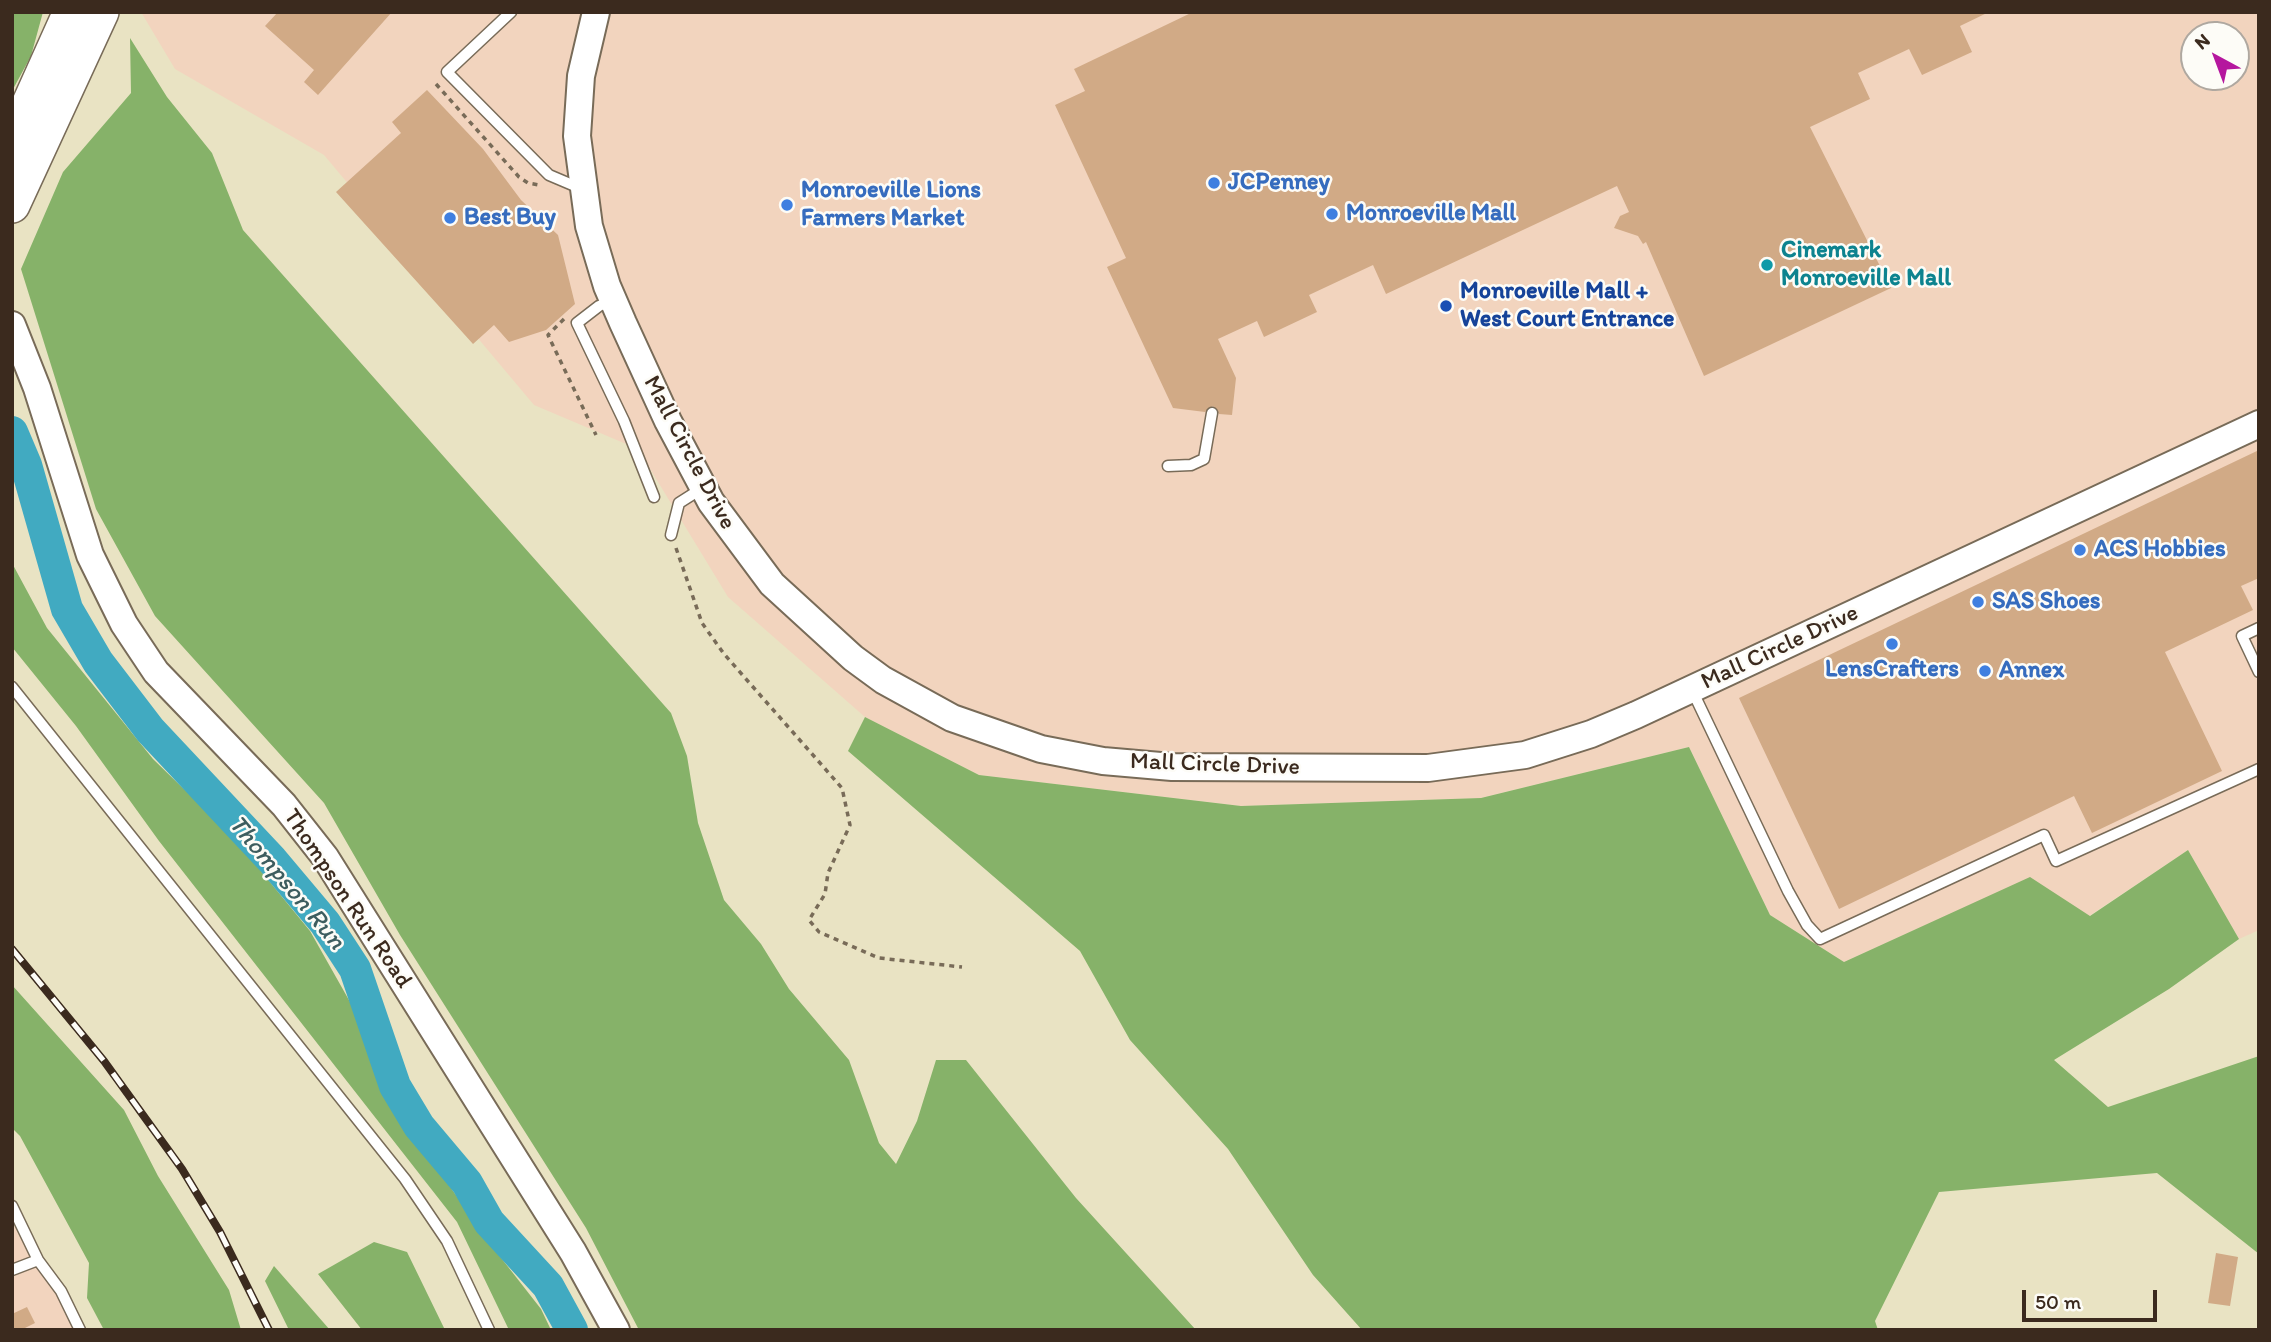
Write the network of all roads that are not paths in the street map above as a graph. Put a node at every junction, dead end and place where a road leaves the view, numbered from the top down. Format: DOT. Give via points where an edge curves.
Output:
graph roads {
  1 [pos="511,12"];
  2 [pos="591,14"];
  3 [pos="83,18"];
  4 [pos="12,143"];
  5 [pos="582,190"];
  6 [pos="12,205"];
  7 [pos="613,300"];
  8 [pos="12,325"];
  9 [pos="1212,413"];
  10 [pos="2259,424"];
  11 [pos="1168,466"];
  12 [pos="703,488"];
  13 [pos="653,497"];
  14 [pos="671,535"];
  15 [pos="2259,628"];
  16 [pos="2259,672"];
  17 [pos="12,687"];
  18 [pos="1692,689"];
  19 [pos="2259,769"];
  20 [pos="12,1206"];
  21 [pos="38,1260"];
  22 [pos="12,1270"];
  23 [pos="80,1330"];
  24 [pos="489,1330"];
  25 [pos="616,1330"];
  1 -- 5 [label="lane" via="447,72 549,175"];
  2 -- 5 [label="street, Mall Circle Drive" via="578,103"];
  3 -- 4 [label="highway"];
  3 -- 6 [label="highway"];
  5 -- 7 [label="street, Mall Circle Drive"];
  7 -- 12 [label="street, Mall Circle Drive"];
  7 -- 13 [label="lane" via="577,323 624,421"];
  8 -- 25 [label="street, Thompson Run Road" via="90,555 124,624 156,672 284,805 325,857 573,1252"];
  9 -- 11 [label="lane" via="1204,459"];
  10 -- 18 [label="street, Mall Circle Drive"];
  12 -- 14 [label="lane" via="679,503"];
  12 -- 18 [label="street, Mall Circle Drive" via="772,584 853,658 952,718 1041,749 1171,767 1428,768 1498,760 1549,748"];
  15 -- 16 [label="lane" via="2242,636"];
  17 -- 24 [label="lane" via="405,1179 447,1241"];
  18 -- 19 [label="lane" via="1788,891 1820,939 2044,835 2056,861"];
  20 -- 21 [label="lane"];
  21 -- 22 [label="lane"];
  21 -- 23 [label="lane" via="61,1291"];
}
